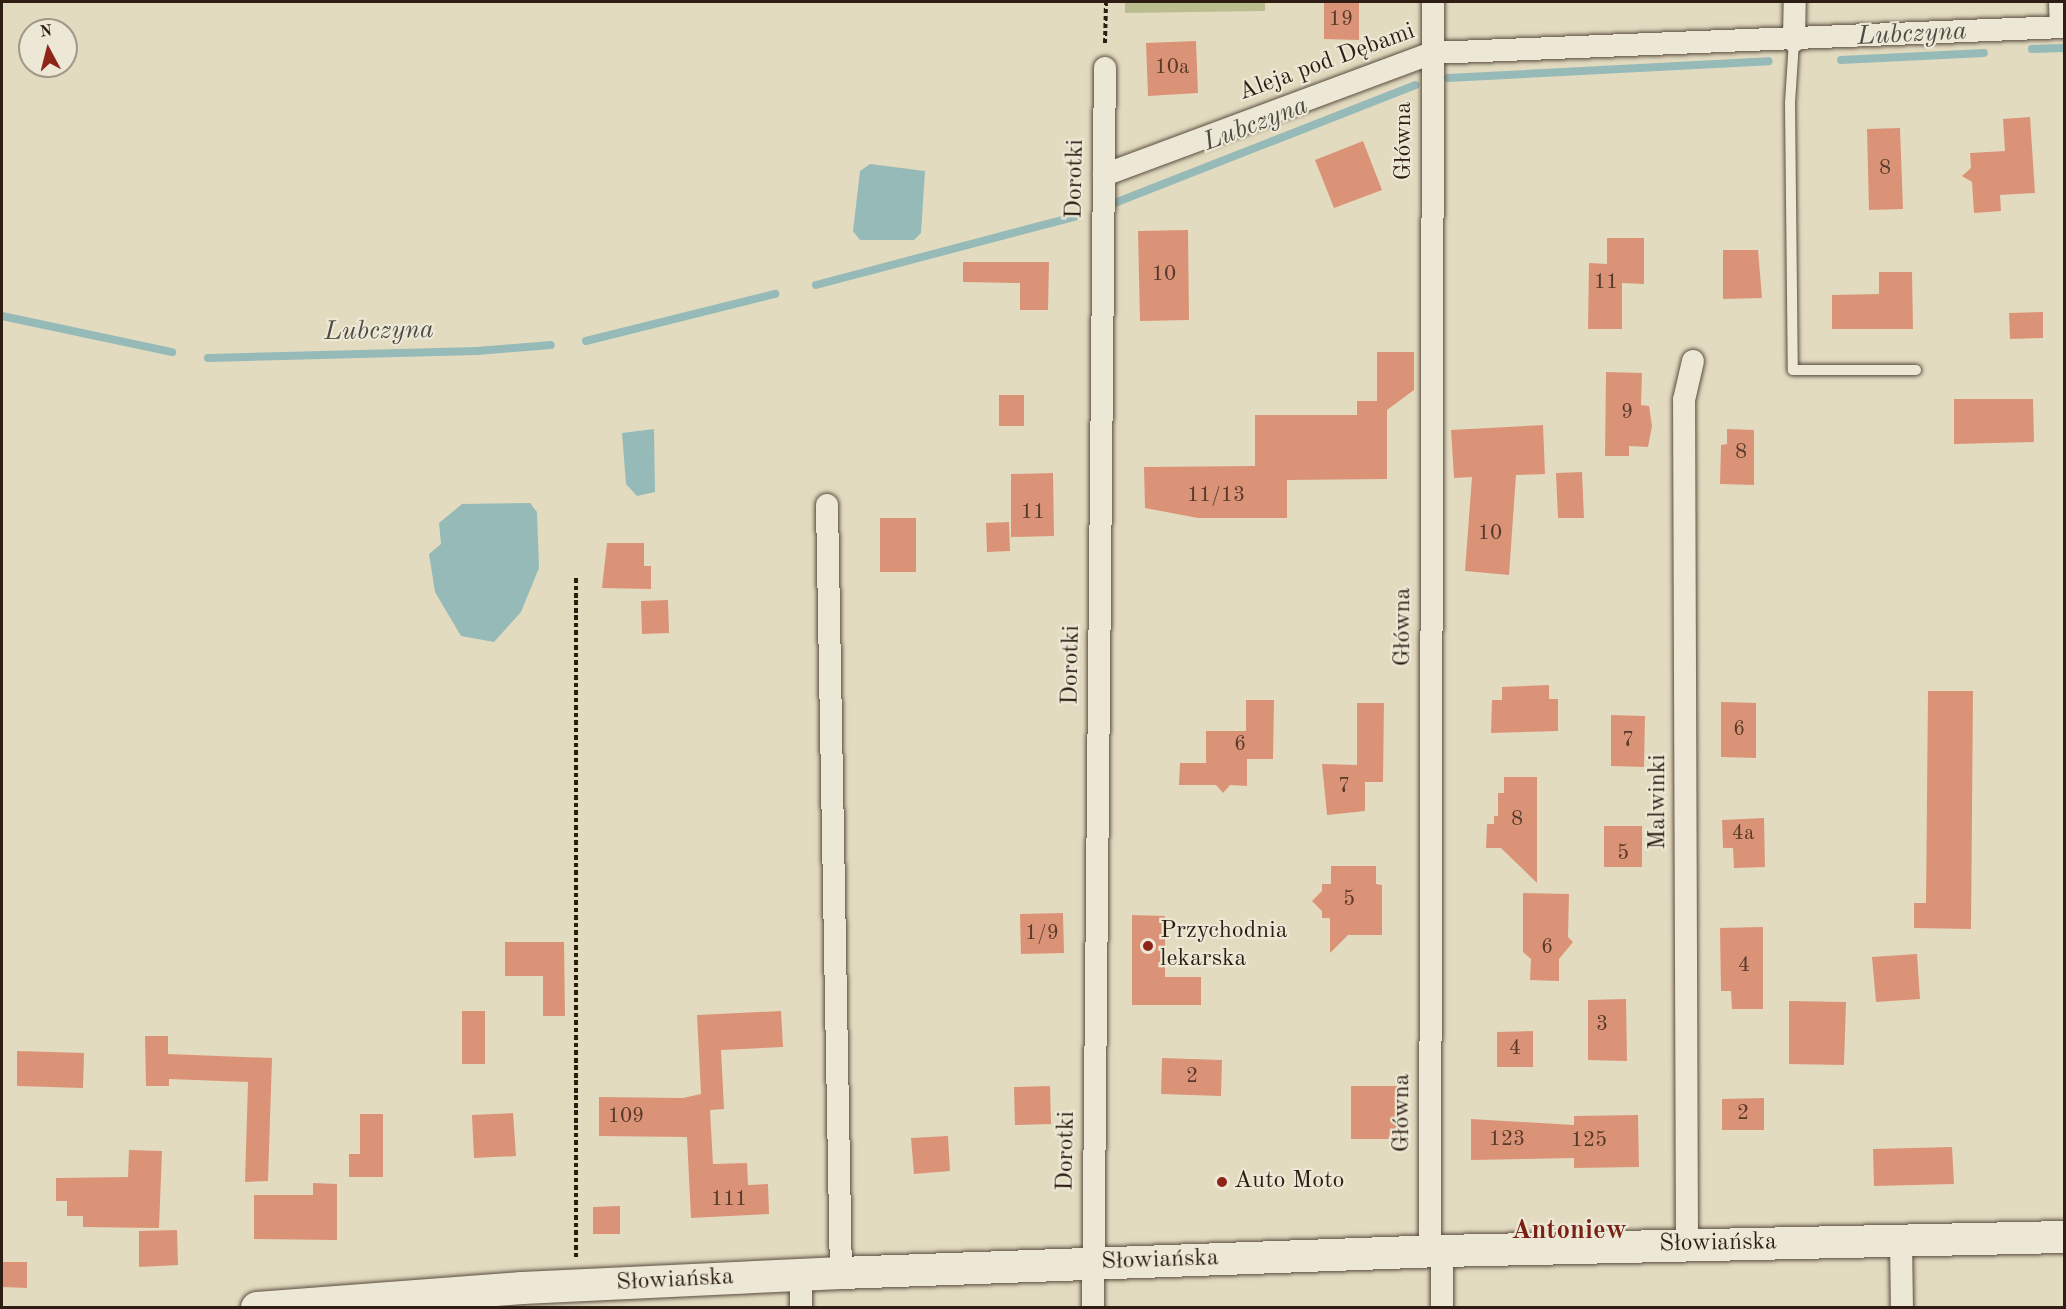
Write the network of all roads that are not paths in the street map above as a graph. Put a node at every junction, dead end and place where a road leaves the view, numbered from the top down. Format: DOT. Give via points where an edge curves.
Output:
graph roads {
  1 [pos="1432,2"];
  2 [pos="1795,2"];
  3 [pos="2060,2"];
  4 [pos="2062,27"];
  5 [pos="1794,41"];
  6 [pos="1432,53"];
  7 [pos="1104,68"];
  8 [pos="1104,175"];
  9 [pos="1693,361"];
  10 [pos="1916,370"];
  11 [pos="827,505"];
  12 [pos="2064,1237"];
  13 [pos="1901,1240"];
  14 [pos="1687,1245"];
  15 [pos="1436,1251"];
  16 [pos="1092,1263"];
  17 [pos="841,1273"];
  18 [pos="801,1275"];
  19 [pos="522,1298"];
  20 [pos="257,1308"];
  21 [pos="801,1308"];
  22 [pos="1093,1308"];
  23 [pos="1442,1308"];
  24 [pos="1902,1308"];
  1 -- 6 [label="street, Główna"];
  2 -- 5 [label="street"];
  3 -- 4 [label="street, Aleja pod Dębami"];
  4 -- 5 [label="street, Aleja pod Dębami"];
  5 -- 6 [label="street, Aleja pod Dębami"];
  5 -- 10 [label="lane" via="1790,103 1793,370"];
  6 -- 8 [label="street, Aleja pod Dębami"];
  6 -- 15 [label="street, Główna"];
  7 -- 8 [label="street, Dorotki"];
  8 -- 16 [label="street, Dorotki"];
  9 -- 14 [label="street, Malwinki" via="1684,400"];
  11 -- 17 [label="street"];
  12 -- 13 [label="street, Słowiańska"];
  13 -- 14 [label="street, Słowiańska"];
  13 -- 24 [label="street"];
  14 -- 15 [label="street, Słowiańska"];
  15 -- 16 [label="street, Słowiańska"];
  15 -- 23 [label="street, Główna"];
  16 -- 17 [label="street, Słowiańska"];
  16 -- 22 [label="street, Dorotki"];
  17 -- 18 [label="street, Słowiańska"];
  18 -- 19 [label="street, Słowiańska" via="576,1285"];
  18 -- 21 [label="street"];
  19 -- 20 [label="street, Słowiańska"];
}
